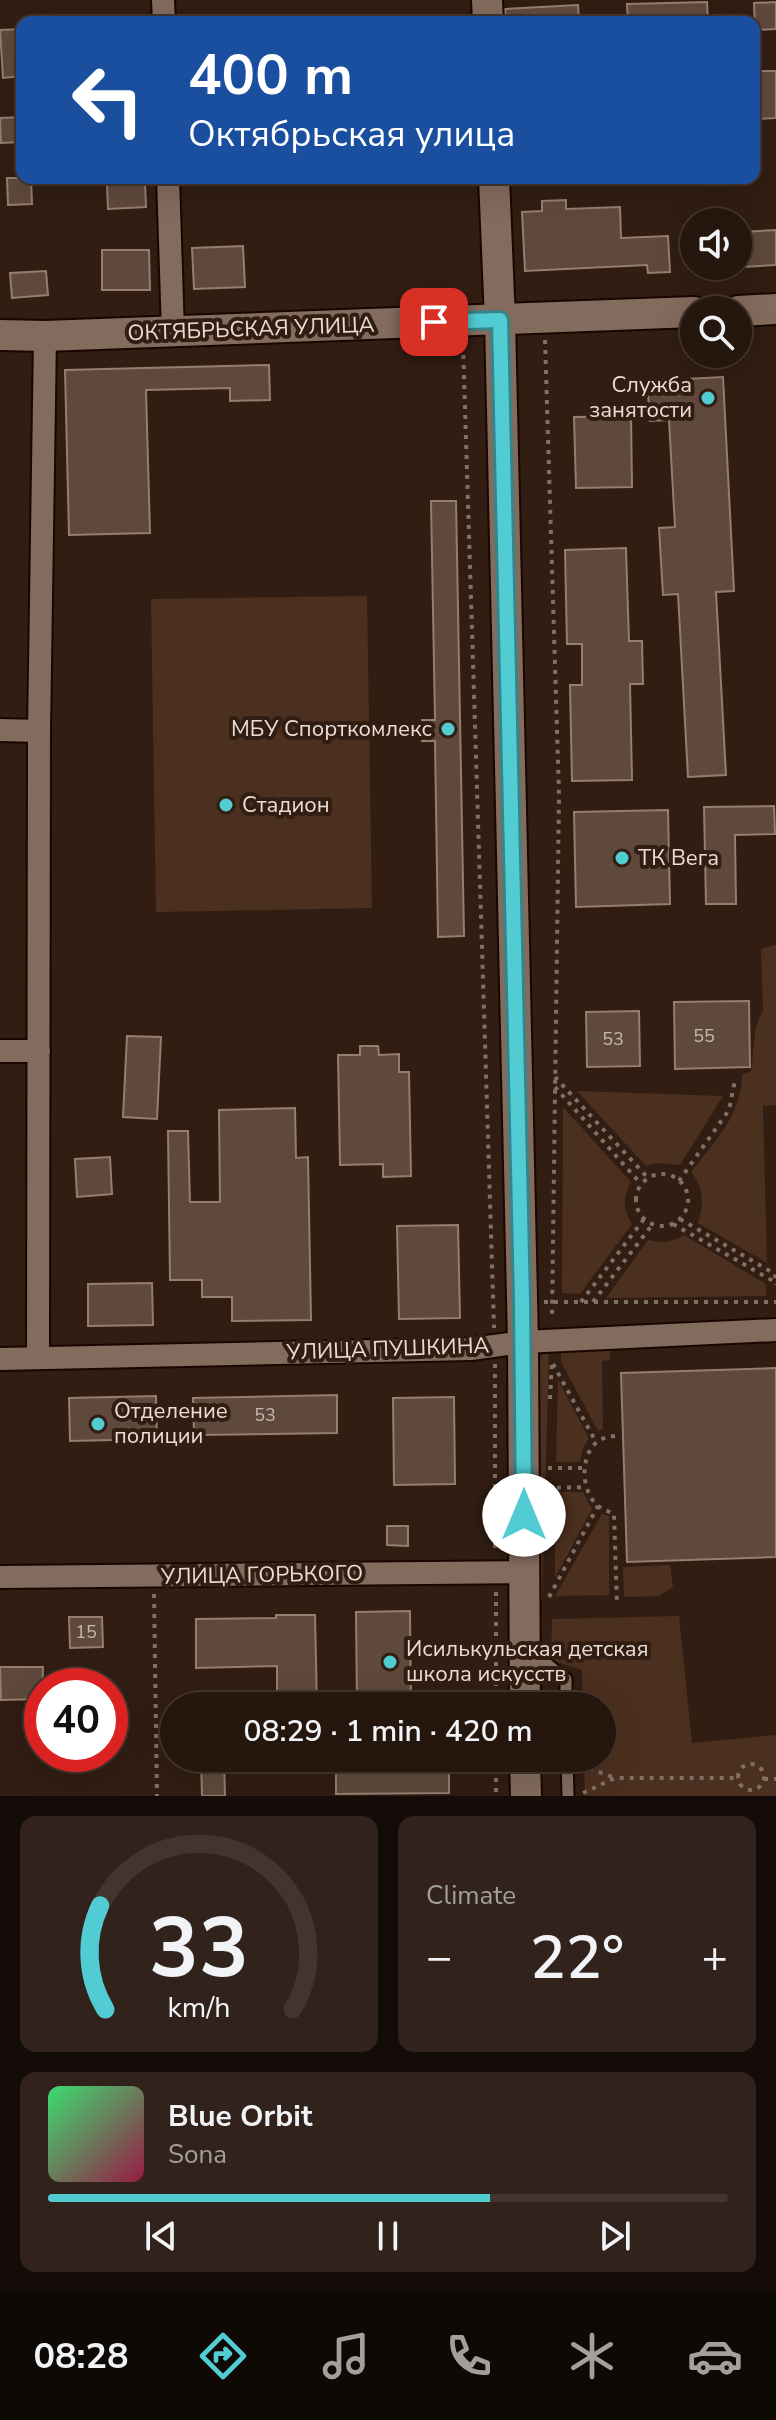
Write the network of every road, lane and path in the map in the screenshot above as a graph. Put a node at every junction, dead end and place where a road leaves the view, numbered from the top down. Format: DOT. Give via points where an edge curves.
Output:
graph roads {
  1 [pos="168,184"];
  2 [pos="494,184"];
  3 [pos="776,309"];
  4 [pos="752,310"];
  5 [pos="680,313"];
  6 [pos="545,318"];
  7 [pos="500,320"];
  8 [pos="463,321"];
  9 [pos="173,332"];
  10 [pos="0,335"];
  11 [pos="45,336"];
  12 [pos="0,730"];
  13 [pos="39,731"];
  14 [pos="0,1051"];
  15 [pos="39,1051"];
  16 [pos="555,1077"];
  17 [pos="735,1080"];
  18 [pos="555,1087"];
  19 [pos="648,1178"];
  20 [pos="679,1181"];
  21 [pos="641,1184"];
  22 [pos="644,1219"];
  23 [pos="680,1219"];
  24 [pos="653,1224"];
  25 [pos="673,1224"];
  26 [pos="776,1284"];
  27 [pos="522,1302"];
  28 [pos="553,1302"];
  29 [pos="581,1302"];
  30 [pos="593,1302"];
  31 [pos="776,1302"];
  32 [pos="776,1330"];
  33 [pos="530,1347"];
  34 [pos="38,1358"];
  35 [pos="0,1359"];
  36 [pos="550,1407"];
  37 [pos="615,1436"];
  38 [pos="596,1442"];
  39 [pos="586,1468"];
  40 [pos="587,1487"];
  41 [pos="598,1506"];
  42 [pos="154,1576"];
  43 [pos="0,1577"];
  44 [pos="521,1579"];
  45 [pos="617,1605"];
  46 [pos="525,1646"];
  47 [pos="499,1692"];
  48 [pos="525,1692"];
  49 [pos="566,1692"];
  50 [pos="496,1772"];
  51 [pos="525,1772"];
  52 [pos="567,1772"];
  53 [pos="599,1772"];
  54 [pos="615,1778"];
  55 [pos="738,1778"];
  56 [pos="764,1779"];
  57 [pos="776,1779"];
  58 [pos="157,1796"];
  59 [pos="496,1796"];
  60 [pos="526,1796"];
  61 [pos="568,1796"];
  62 [pos="577,1796"];
  1 -- 9 [label="street"];
  2 -- 7 [label="street"];
  3 -- 4 [label="street"];
  5 -- 6 [label="street, ОКТЯБРЬСКАЯ УЛИЦА"];
  6 -- 7 [label="street, ОКТЯБРЬСКАЯ УЛИЦА"];
  6 -- 16 [label="path" via="559,795"];
  7 -- 8 [label="street, ОКТЯБРЬСКАЯ УЛИЦА"];
  7 -- 27 [label="street"];
  8 -- 9 [label="street, ОКТЯБРЬСКАЯ УЛИЦА"];
  8 -- 33 [label="path"];
  9 -- 11 [label="street, ОКТЯБРЬСКАЯ УЛИЦА"];
  10 -- 11 [label="street, ОКТЯБРЬСКАЯ УЛИЦА"];
  11 -- 13 [label="street"];
  12 -- 13 [label="street"];
  13 -- 15 [label="street"];
  14 -- 15 [label="street"];
  15 -- 34 [label="street"];
  16 -- 18 [label="path"];
  16 -- 19 [label="path"];
  17 -- 20 [label="path" via="729,1110"];
  18 -- 21 [label="path"];
  18 -- 28 [label="path"];
  19 -- 20 [label="path" via="664,1174"];
  19 -- 21 [label="path"];
  20 -- 23 [label="path" via="688,1195"];
  21 -- 22 [label="path" via="636,1200"];
  22 -- 24 [label="path"];
  22 -- 29 [label="path"];
  23 -- 25 [label="path"];
  23 -- 26 [label="path" via="775,1274"];
  24 -- 25 [label="path"];
  24 -- 30 [label="path"];
  25 -- 26 [label="path"];
  27 -- 28 [label="path"];
  27 -- 33 [label="street"];
  28 -- 29 [label="path"];
  28 -- 33 [label="path"];
  29 -- 30 [label="path"];
  30 -- 31 [label="path"];
  32 -- 33 [label="street, УЛИЦА ПУШКИНА"];
  33 -- 34 [label="street, УЛИЦА ПУШКИНА"];
  33 -- 36 [label="path"];
  33 -- 38 [label="path"];
  33 -- 44 [label="street"];
  33 -- 44 [label="path"];
  34 -- 35 [label="street, УЛИЦА ПУШКИНА"];
  37 -- 38 [label="path"];
  38 -- 39 [label="path"];
  39 -- 40 [label="path"];
  39 -- 40 [label="path" via="548,1468 547,1488"];
  40 -- 41 [label="path"];
  41 -- 44 [label="path" via="544,1607"];
  41 -- 45 [label="path" via="614,1514"];
  42 -- 43 [label="street, УЛИЦА ГОРЬКОГО"];
  42 -- 44 [label="street, УЛИЦА ГОРЬКОГО"];
  42 -- 58 [label="path"];
  44 -- 46 [label="street"];
  44 -- 47 [label="path"];
  46 -- 48 [label="street"];
  46 -- 49 [label="lane" via="566,1679"];
  50 -- 59 [label="path"];
  51 -- 60 [label="street"];
  52 -- 61 [label="lane"];
  53 -- 54 [label="path"];
  54 -- 55 [label="path"];
  54 -- 62 [label="path"];
  55 -- 56 [label="path" via="749,1791"];
  55 -- 56 [label="path" via="744,1766 752,1764"];
  56 -- 57 [label="path"];
}
